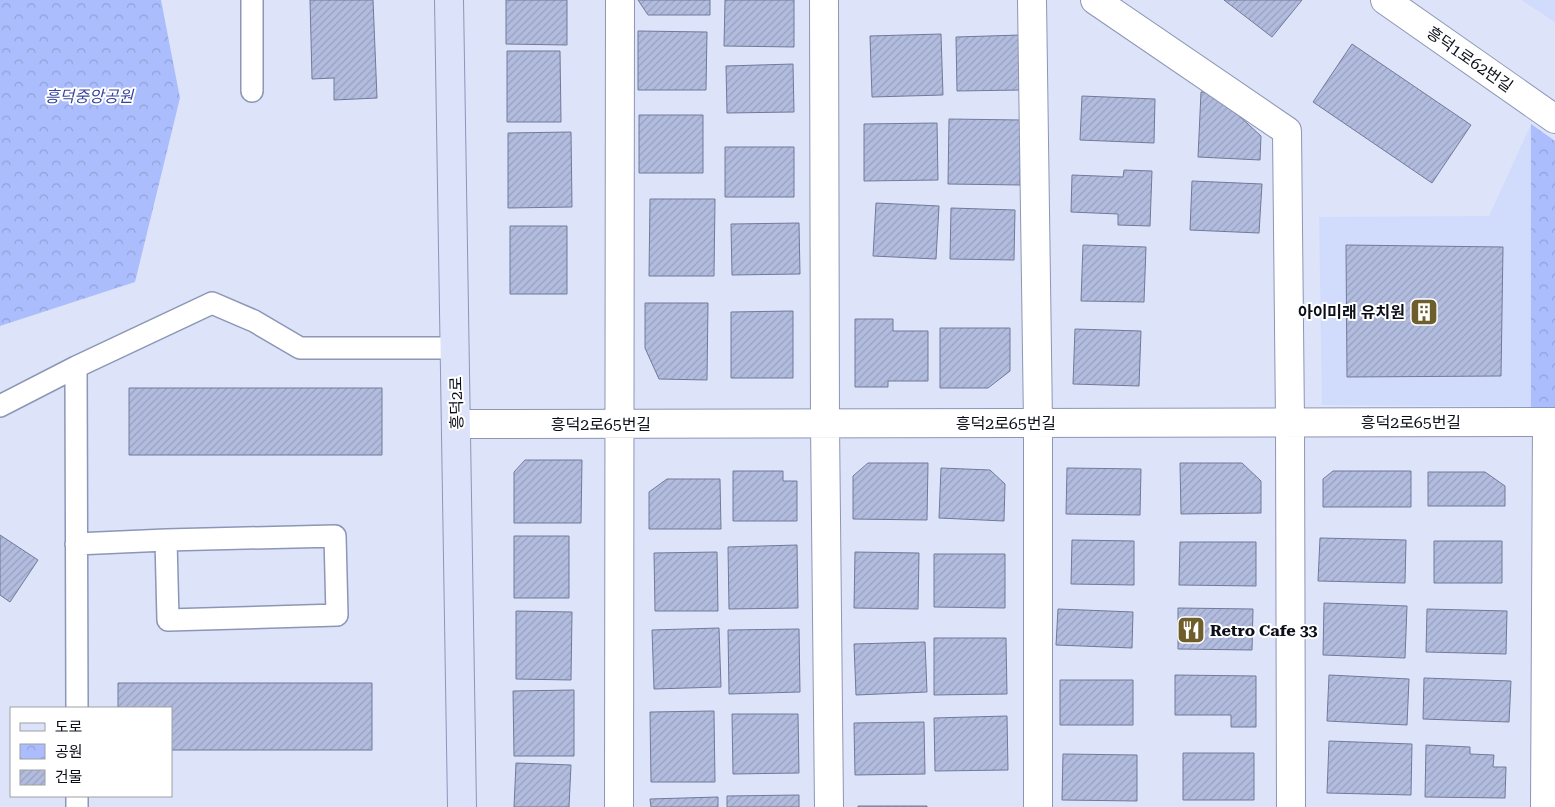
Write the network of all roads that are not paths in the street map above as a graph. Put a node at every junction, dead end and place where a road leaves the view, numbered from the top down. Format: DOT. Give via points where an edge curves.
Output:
graph roads {
  1 [pos="252,0"];
  2 [pos="449,0"];
  3 [pos="620,0"];
  4 [pos="824,0"];
  5 [pos="1032,0"];
  6 [pos="1094,0"];
  7 [pos="1385,0"];
  8 [pos="252,91"];
  9 [pos="1555,119"];
  10 [pos="455,348"];
  11 [pos="76,368"];
  12 [pos="0,406"];
  13 [pos="1290,422"];
  14 [pos="1551,422"];
  15 [pos="825,423"];
  16 [pos="1038,423"];
  17 [pos="457,424"];
  18 [pos="620,424"];
  19 [pos="166,540"];
  20 [pos="76,544"];
  21 [pos="1550,584"];
  22 [pos="76,707"];
  23 [pos="462,807"];
  24 [pos="619,807"];
  25 [pos="829,807"];
  26 [pos="1038,807"];
  27 [pos="1292,807"];
  28 [pos="1545,807"];
  1 -- 8 [label="lane"];
  2 -- 10 [label="street, 흥덕2로"];
  3 -- 18 [label="street"];
  4 -- 15 [label="street"];
  5 -- 16 [label="street"];
  6 -- 13 [label="street" via="1287,131"];
  7 -- 9 [label="street, 흥덕1로62번길"];
  10 -- 11 [label="lane" via="300,348 254,321 212,304"];
  10 -- 17 [label="street, 흥덕2로"];
  11 -- 12 [label="lane"];
  11 -- 20 [label="lane"];
  13 -- 14 [label="street, 흥덕2로65번길"];
  13 -- 16 [label="street, 흥덕2로65번길"];
  13 -- 27 [label="street"];
  14 -- 21 [label="street"];
  15 -- 16 [label="street, 흥덕2로65번길"];
  15 -- 18 [label="street, 흥덕2로65번길"];
  15 -- 25 [label="street"];
  16 -- 26 [label="street"];
  17 -- 18 [label="street, 흥덕2로65번길"];
  17 -- 23 [label="street, 흥덕2로"];
  18 -- 24 [label="street"];
  19 -- 19 [label="lane" via="335,536 337,615 168,620"];
  19 -- 20 [label="lane"];
  20 -- 22 [label="lane"];
  21 -- 28 [label="street"];
}
